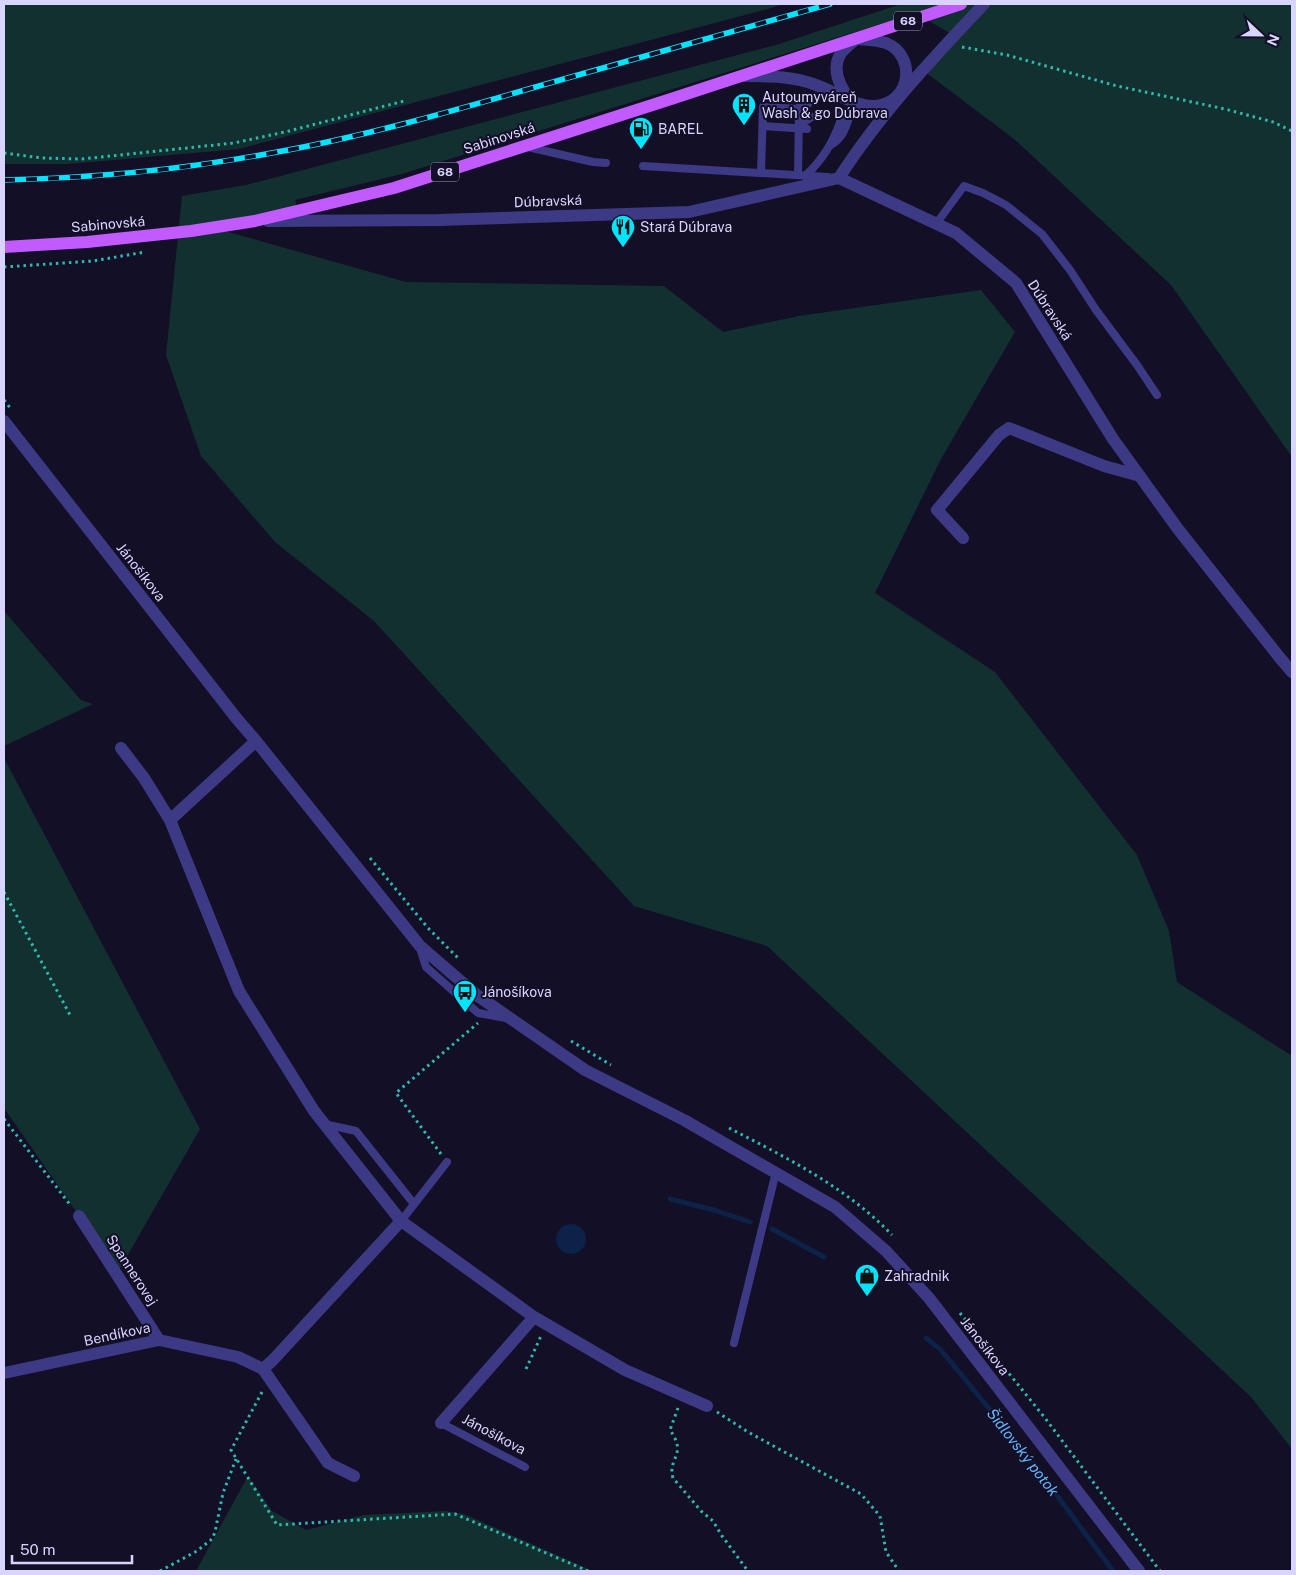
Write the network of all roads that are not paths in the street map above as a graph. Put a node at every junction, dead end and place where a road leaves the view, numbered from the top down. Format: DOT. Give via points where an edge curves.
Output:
graph roads {
  1 [pos="961,4"];
  2 [pos="984,4"];
  3 [pos="856,39"];
  4 [pos="742,76"];
  5 [pos="898,97"];
  6 [pos="854,102"];
  7 [pos="808,104"];
  8 [pos="798,109"];
  9 [pos="840,115"];
  10 [pos="812,117"];
  11 [pos="763,126"];
  12 [pos="798,127"];
  13 [pos="807,129"];
  14 [pos="870,132"];
  15 [pos="524,146"];
  16 [pos="606,163"];
  17 [pos="643,166"];
  18 [pos="761,173"];
  19 [pos="801,175"];
  20 [pos="839,178"];
  21 [pos="255,221"];
  22 [pos="936,224"];
  23 [pos="4,247"];
  24 [pos="1157,395"];
  25 [pos="4,421"];
  26 [pos="1140,476"];
  27 [pos="963,538"];
  28 [pos="1292,672"];
  29 [pos="256,740"];
  30 [pos="121,748"];
  31 [pos="170,820"];
  32 [pos="324,1124"];
  33 [pos="447,1162"];
  34 [pos="776,1172"];
  35 [pos="414,1204"];
  36 [pos="79,1216"];
  37 [pos="401,1221"];
  38 [pos="530,1321"];
  39 [pos="159,1340"];
  40 [pos="734,1343"];
  41 [pos="263,1369"];
  42 [pos="4,1373"];
  43 [pos="707,1406"];
  44 [pos="441,1423"];
  45 [pos="525,1467"];
  46 [pos="354,1476"];
  47 [pos="1139,1571"];
  1 -- 3 [label="main road, Sabinovská / 68"];
  2 -- 5 [label="street"];
  3 -- 4 [label="main road, Sabinovská / 68"];
  3 -- 5 [label="street" via="887,44 898,53 905,66 906,82"];
  3 -- 6 [label="street" via="842,51 837,66 841,88"];
  4 -- 6 [label="street" via="783,77 815,84"];
  4 -- 15 [label="main road, Sabinovská / 68"];
  5 -- 6 [label="street" via="872,106"];
  5 -- 14 [label="street"];
  6 -- 14 [label="street" via="868,112"];
  7 -- 8 [label="lane" via="801,102"];
  8 -- 11 [label="lane" via="763,107"];
  8 -- 12 [label="lane"];
  9 -- 19 [label="lane" via="831,145 813,169"];
  10 -- 12 [label="lane"];
  11 -- 12 [label="lane"];
  11 -- 18 [label="lane"];
  12 -- 13 [label="lane"];
  12 -- 19 [label="lane"];
  14 -- 20 [label="street"];
  15 -- 16 [label="lane"];
  15 -- 21 [label="main road, Sabinovská / 68" via="394,188"];
  17 -- 18 [label="lane"];
  18 -- 19 [label="lane"];
  19 -- 20 [label="lane"];
  20 -- 21 [label="street, Dúbravská" via="689,212 439,220"];
  20 -- 22 [label="street, Dúbravská"];
  21 -- 23 [label="main road, Sabinovská / 68" via="149,236"];
  22 -- 24 [label="lane" via="964,186 1006,205 1042,234"];
  22 -- 26 [label="street, Dúbravská" via="956,233 1016,283 1113,439"];
  25 -- 29 [label="street, Jánošíkova"];
  26 -- 27 [label="street" via="1104,466 1009,428 999,435 937,510"];
  26 -- 28 [label="street, Dúbravská"];
  29 -- 31 [label="street"];
  29 -- 34 [label="street, Jánošíkova" via="420,946 478,996 585,1070 684,1120"];
  30 -- 31 [label="street"];
  31 -- 32 [label="street" via="239,991"];
  32 -- 35 [label="lane" via="356,1131"];
  32 -- 37 [label="street"];
  33 -- 35 [label="lane"];
  34 -- 40 [label="lane"];
  34 -- 47 [label="street, Jánošíkova" via="835,1208 886,1251 929,1298"];
  35 -- 37 [label="lane"];
  36 -- 39 [label="street, Spannerovej"];
  37 -- 38 [label="street"];
  37 -- 41 [label="street"];
  38 -- 43 [label="street" via="625,1370"];
  38 -- 44 [label="street, Jánošíkova"];
  39 -- 41 [label="street, Bendíkova" via="238,1357"];
  39 -- 42 [label="street, Bendíkova"];
  41 -- 46 [label="street, Bendíkova" via="328,1464"];
  44 -- 45 [label="lane, Jánošíkova"];
}
